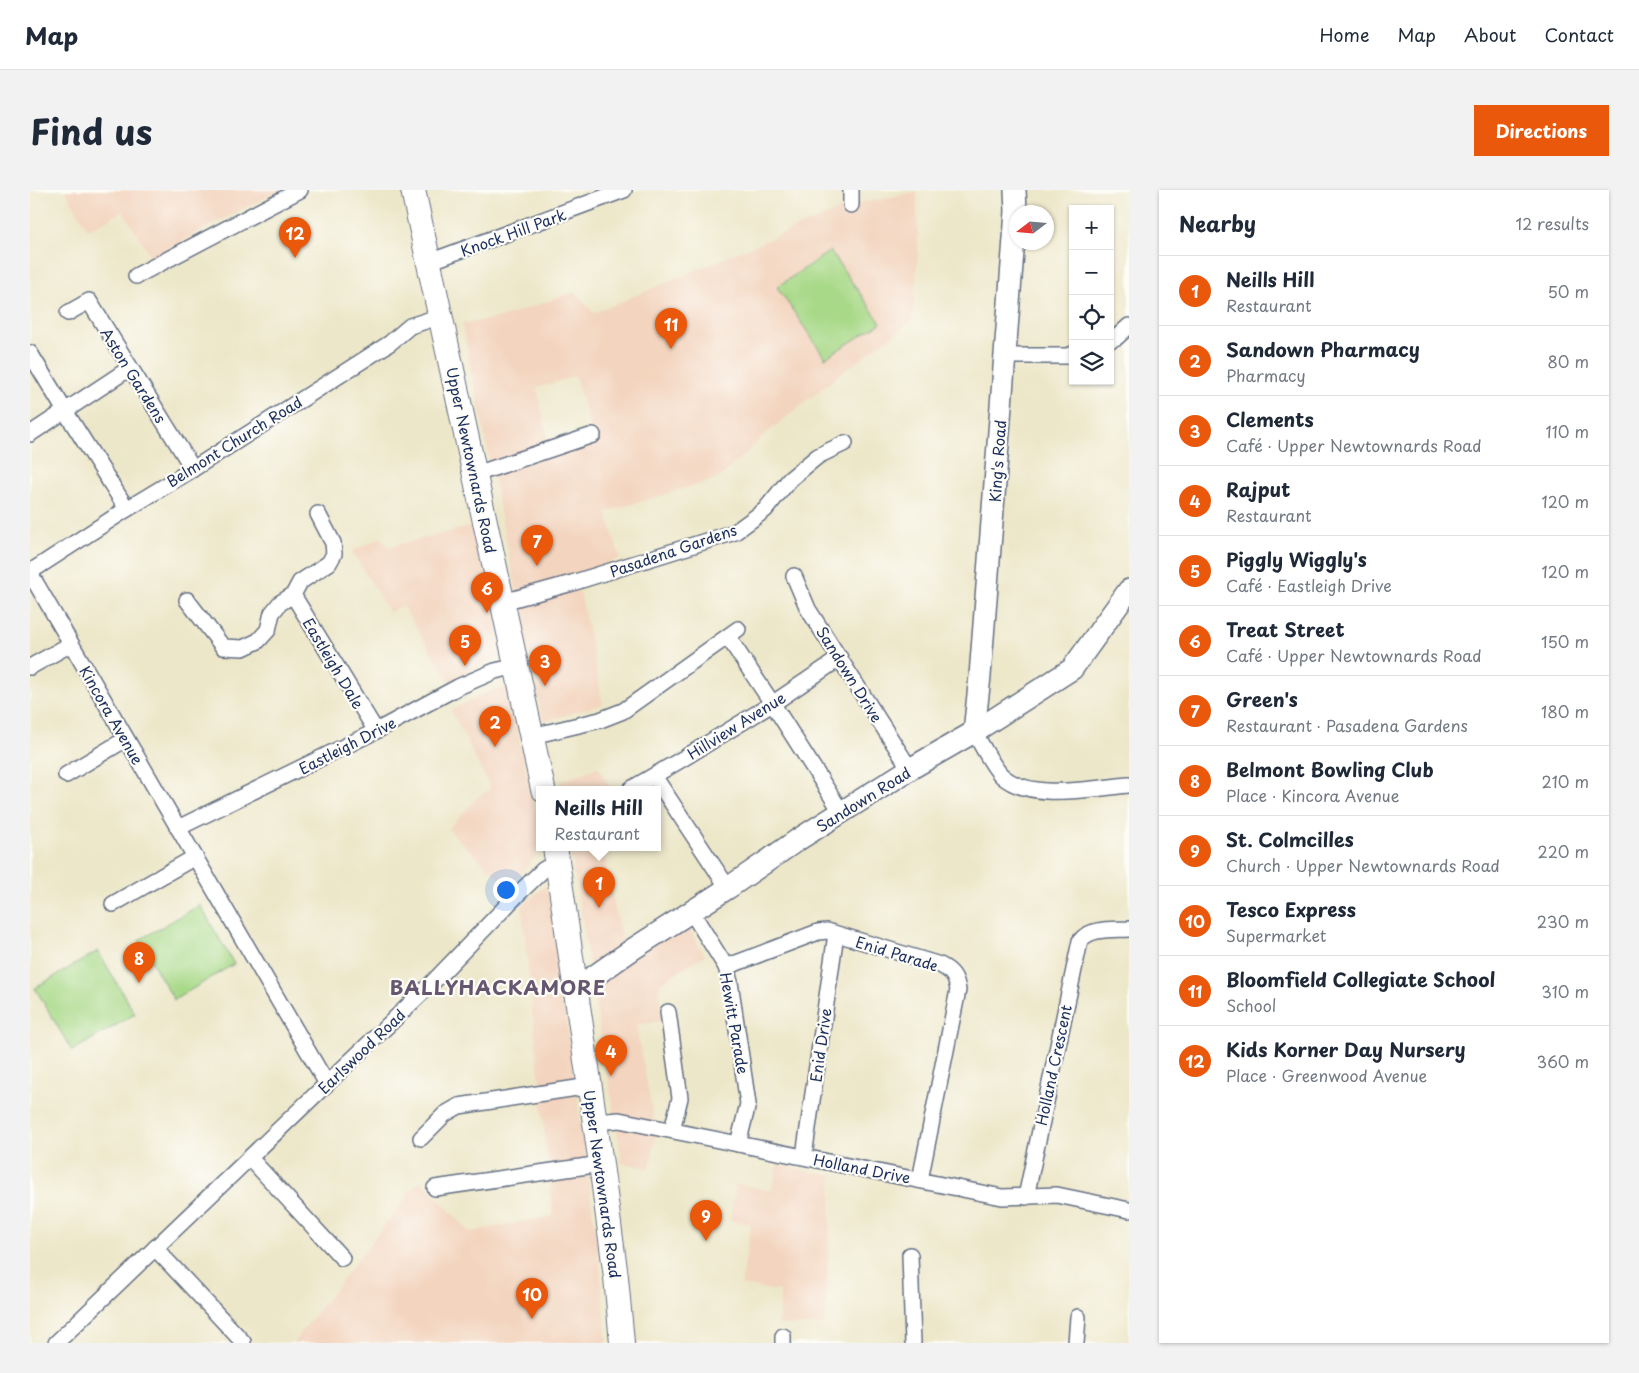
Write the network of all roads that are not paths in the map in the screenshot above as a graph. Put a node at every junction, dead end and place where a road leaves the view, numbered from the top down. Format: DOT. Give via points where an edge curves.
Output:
graph roads {
  1 [pos="300,190"];
  2 [pos="413,190"];
  3 [pos="624,190"];
  4 [pos="1015,190"];
  5 [pos="429,262"];
  6 [pos="136,276"];
  7 [pos="68,313"];
  8 [pos="441,316"];
  9 [pos="1129,326"];
  10 [pos="1114,338"];
  11 [pos="30,353"];
  12 [pos="1069,355"];
  13 [pos="1004,356"];
  14 [pos="130,368"];
  15 [pos="65,411"];
  16 [pos="30,434"];
  17 [pos="593,434"];
  18 [pos="845,443"];
  19 [pos="192,469"];
  20 [pos="476,474"];
  21 [pos="127,508"];
  22 [pos="318,514"];
  23 [pos="30,573"];
  24 [pos="794,576"];
  25 [pos="1129,590"];
  26 [pos="293,595"];
  27 [pos="187,600"];
  28 [pos="503,602"];
  29 [pos="71,644"];
  30 [pos="840,658"];
  31 [pos="517,666"];
  32 [pos="30,667"];
  33 [pos="772,704"];
  34 [pos="376,731"];
  35 [pos="974,732"];
  36 [pos="532,736"];
  37 [pos="126,739"];
  38 [pos="910,769"];
  39 [pos="66,775"];
  40 [pos="654,776"];
  41 [pos="1129,785"];
  42 [pos="543,786"];
  43 [pos="636,786"];
  44 [pos="661,786"];
  45 [pos="661,787"];
  46 [pos="842,813"];
  47 [pos="178,828"];
  48 [pos="556,854"];
  49 [pos="195,857"];
  50 [pos="728,888"];
  51 [pos="113,904"];
  52 [pos="691,911"];
  53 [pos="1129,929"];
  54 [pos="836,934"];
  55 [pos="726,967"];
  56 [pos="577,988"];
  57 [pos="668,1012"];
  58 [pos="327,1084"];
  59 [pos="590,1086"];
  60 [pos="595,1122"];
  61 [pos="672,1130"];
  62 [pos="421,1138"];
  63 [pos="738,1144"];
  64 [pos="804,1156"];
  65 [pos="250,1158"];
  66 [pos="601,1164"];
  67 [pos="920,1180"];
  68 [pos="435,1188"];
  69 [pos="1026,1197"];
  70 [pos="1129,1210"];
  71 [pos="155,1248"];
  72 [pos="910,1255"];
  73 [pos="342,1258"];
  74 [pos="1078,1317"];
  75 [pos="243,1342"];
  76 [pos="56,1343"];
  77 [pos="622,1343"];
  78 [pos="912,1343"];
  79 [pos="1076,1343"];
  1 -- 6 [label="street"];
  2 -- 5 [label="main road, Upper Newtownards Road"];
  3 -- 5 [label="street, Knock Hill Park"];
  4 -- 13 [label="street, King's Road" via="1015,230"];
  5 -- 8 [label="main road, Upper Newtownards Road"];
  7 -- 14 [label="street, Aston Gardens" via="89,301"];
  8 -- 19 [label="street, Belmont Church Road" via="410,326 390,343"];
  8 -- 20 [label="main road, Upper Newtownards Road"];
  9 -- 10 [label="street"];
  11 -- 15 [label="street"];
  12 -- 13 [label="street"];
  13 -- 35 [label="street, King's Road"];
  14 -- 15 [label="street"];
  14 -- 19 [label="street, Aston Gardens"];
  15 -- 16 [label="street"];
  15 -- 21 [label="street"];
  17 -- 20 [label="street"];
  18 -- 28 [label="street, Pasadena Gardens" via="818,456 790,479 765,510 735,532"];
  19 -- 21 [label="street, Belmont Church Road"];
  20 -- 28 [label="main road, Upper Newtownards Road"];
  21 -- 23 [label="street, Belmont Church Road"];
  22 -- 26 [label="street" via="333,543 334,554 329,563 300,582"];
  23 -- 29 [label="street, Kincora Avenue"];
  24 -- 30 [label="street, Sandown Drive" via="808,609"];
  25 -- 35 [label="street, Sandown Road" via="1072,669"];
  26 -- 27 [label="street" via="272,613 268,630 258,641 243,648 223,647"];
  26 -- 34 [label="street, Eastleigh Dale"];
  28 -- 31 [label="main road, Upper Newtownards Road"];
  29 -- 32 [label="street"];
  29 -- 37 [label="street, Kincora Avenue"];
  30 -- 33 [label="street, Hillview Avenue"];
  30 -- 38 [label="street, Sandown Drive"];
  31 -- 34 [label="street, Eastleigh Drive" via="458,687"];
  31 -- 36 [label="main road, Upper Newtownards Road"];
  33 -- 36 [label="street" via="733,633 623,711 600,720"];
  33 -- 40 [label="street, Hillview Avenue"];
  33 -- 46 [label="street"];
  34 -- 47 [label="street, Eastleigh Drive"];
  35 -- 38 [label="street, Sandown Road"];
  35 -- 41 [label="street" via="1000,773 1019,787 1047,792"];
  36 -- 42 [label="main road, Upper Newtownards Road"];
  37 -- 39 [label="street"];
  37 -- 47 [label="street, Kincora Avenue"];
  38 -- 46 [label="street, Sandown Road"];
  40 -- 43 [label="street, Hillview Avenue"];
  40 -- 44 [label="street"];
  45 -- 50 [label="street"];
  46 -- 50 [label="street, Sandown Road"];
  47 -- 49 [label="street, Kincora Avenue"];
  48 -- 56 [label="main road, Upper Newtownards Road"];
  48 -- 58 [label="street, Earlswood Road" via="548,866 431,984"];
  49 -- 51 [label="street"];
  49 -- 58 [label="street, Kincora Avenue"];
  50 -- 52 [label="street, Sandown Road"];
  52 -- 55 [label="street, Hewitt Parade"];
  52 -- 56 [label="street, Sandown Road"];
  53 -- 69 [label="street, Holland Crescent" via="1090,932 1080,940"];
  54 -- 55 [label="street, Enid Parade" via="818,932"];
  54 -- 64 [label="street, Enid Drive"];
  54 -- 67 [label="street, Enid Parade" via="940,965 954,975 957,982"];
  55 -- 63 [label="street, Hewitt Parade" via="748,1104"];
  56 -- 59 [label="main road, Upper Newtownards Road"];
  57 -- 61 [label="street" via="680,1098"];
  58 -- 65 [label="street, Earlswood Road"];
  59 -- 60 [label="main road, Upper Newtownards Road"];
  59 -- 62 [label="street" via="464,1105 445,1114"];
  60 -- 61 [label="street, Holland Drive" via="619,1120"];
  60 -- 66 [label="main road, Upper Newtownards Road"];
  61 -- 63 [label="street, Holland Drive"];
  63 -- 64 [label="street, Holland Drive"];
  64 -- 67 [label="street, Holland Drive"];
  65 -- 71 [label="street, Earlswood Road"];
  65 -- 73 [label="street"];
  66 -- 68 [label="street"];
  66 -- 77 [label="main road, Upper Newtownards Road"];
  67 -- 69 [label="street, Holland Drive" via="1002,1197"];
  69 -- 70 [label="street, Holland Drive" via="1057,1195"];
  71 -- 75 [label="street"];
  71 -- 76 [label="street, Earlswood Road"];
  72 -- 78 [label="street"];
  74 -- 79 [label="street"];
}
